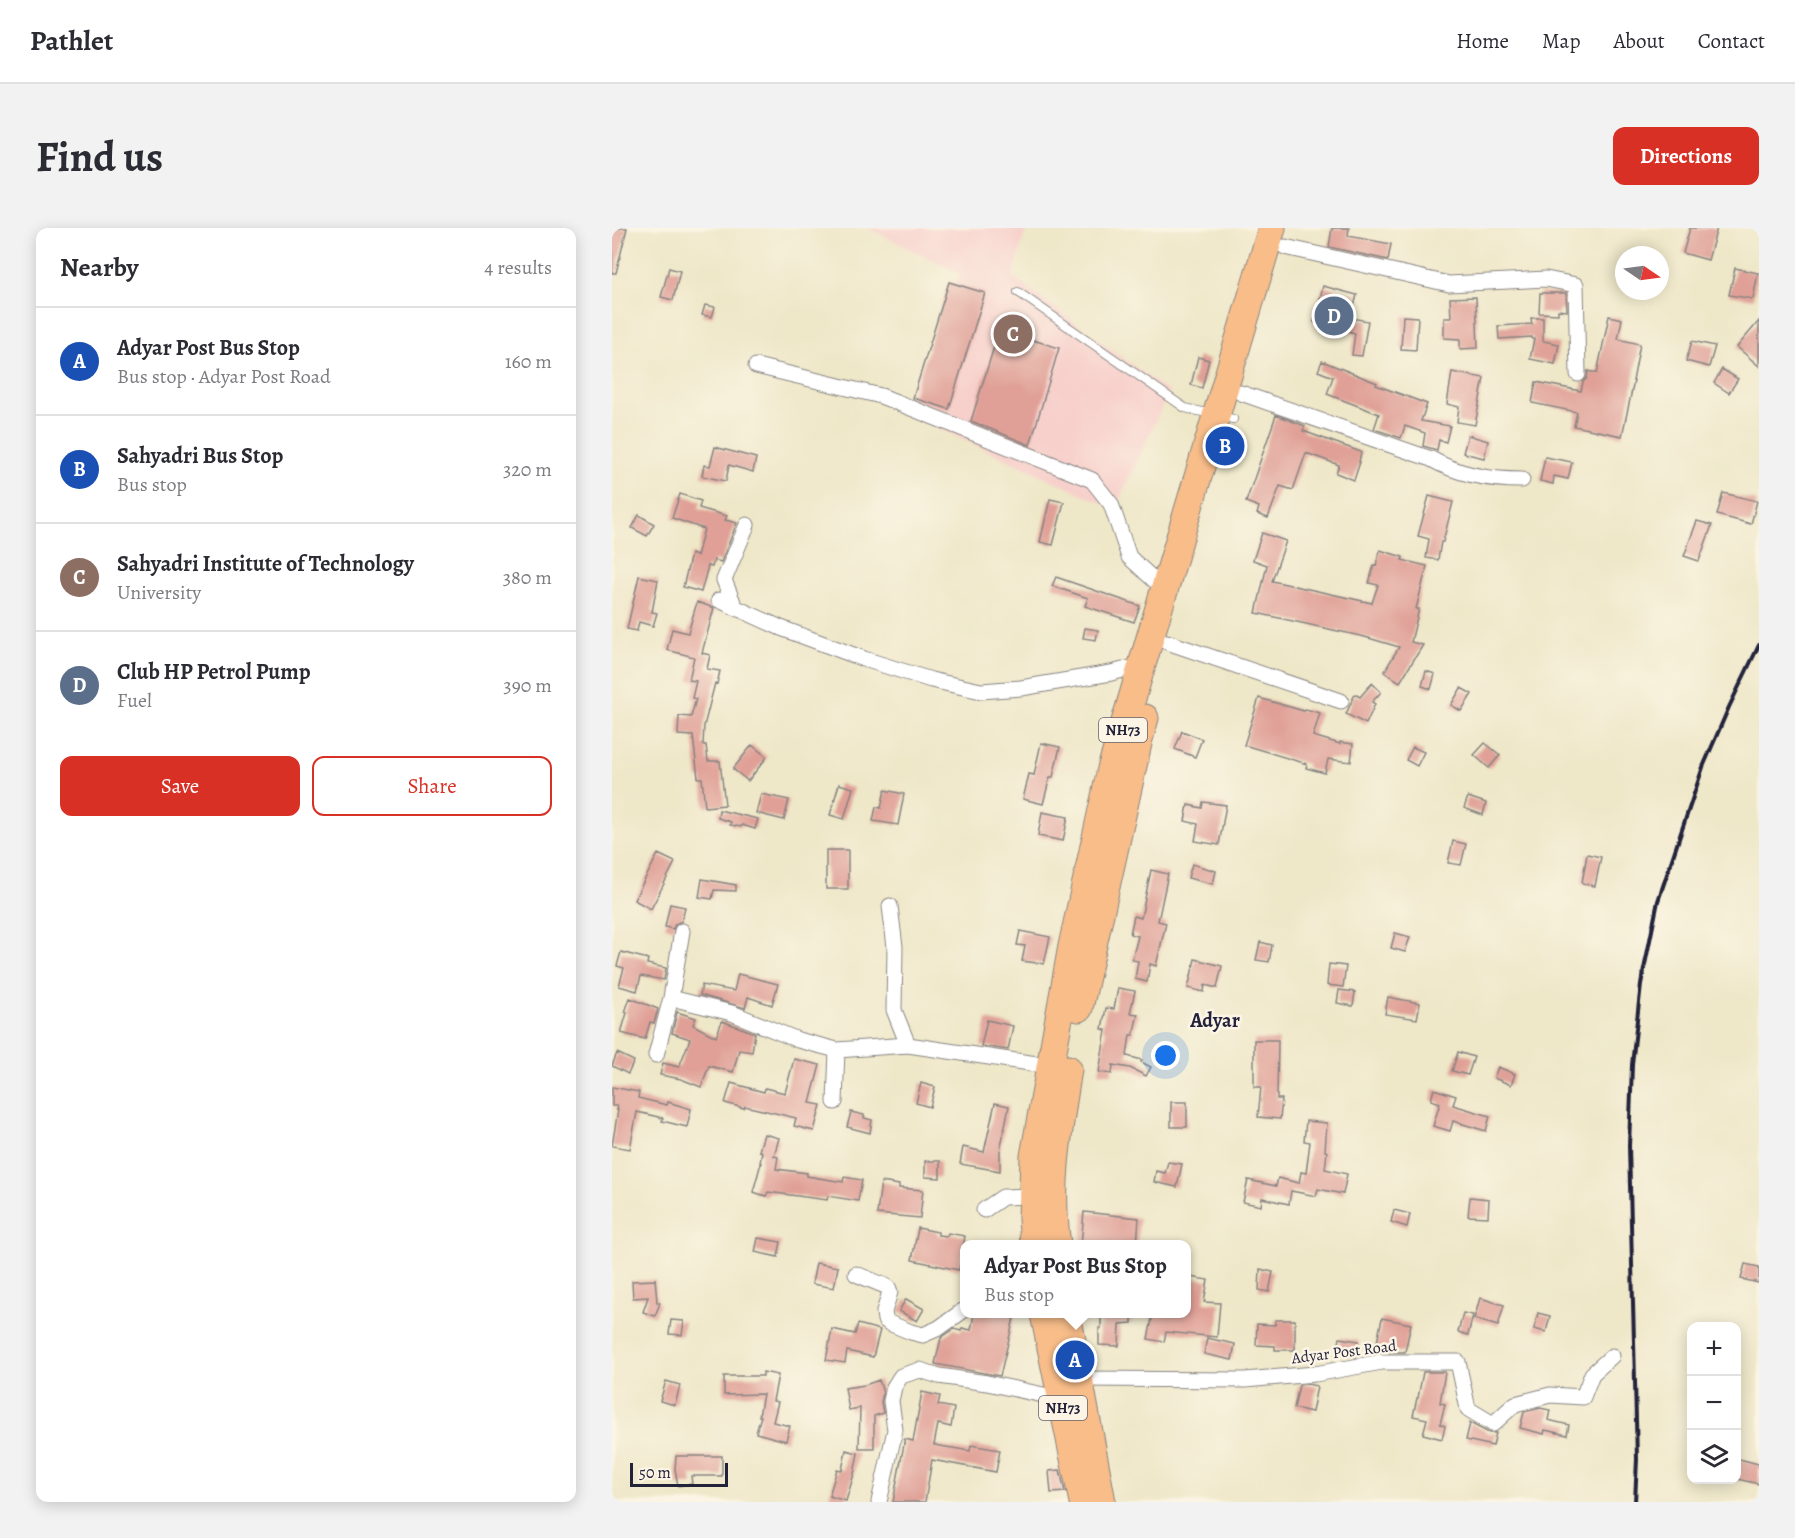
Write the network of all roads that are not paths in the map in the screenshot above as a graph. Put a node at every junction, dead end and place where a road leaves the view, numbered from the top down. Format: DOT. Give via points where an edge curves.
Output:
graph roads {
  1 [pos="1283,234"];
  2 [pos="1018,292"];
  3 [pos="756,366"];
  4 [pos="1578,375"];
  5 [pos="1241,393"];
  6 [pos="1225,418"];
  7 [pos="1522,480"];
  8 [pos="747,525"];
  9 [pos="1166,590"];
  10 [pos="719,600"];
  11 [pos="735,607"];
  12 [pos="1167,642"];
  13 [pos="1143,665"];
  14 [pos="1341,701"];
  15 [pos="890,906"];
  16 [pos="682,931"];
  17 [pos="671,999"];
  18 [pos="908,1045"];
  19 [pos="837,1050"];
  20 [pos="656,1054"];
  21 [pos="1050,1066"];
  22 [pos="835,1102"];
  23 [pos="1032,1196"];
  24 [pos="984,1210"];
  25 [pos="1034,1240"];
  26 [pos="1056,1240"];
  27 [pos="856,1274"];
  28 [pos="960,1313"];
  29 [pos="1045,1318"];
  30 [pos="1068,1318"];
  31 [pos="1612,1356"];
  32 [pos="1079,1379"];
  33 [pos="1062,1399"];
  34 [pos="879,1502"];
  35 [pos="1083,1502"];
  36 [pos="1101,1502"];
  1 -- 4 [label="street" via="1449,284 1546,279 1576,285"];
  1 -- 5 [label="highway, NH73"];
  1 -- 6 [label="highway, NH73"];
  2 -- 6 [label="lane" via="1185,408"];
  3 -- 9 [label="street" via="881,396 1092,480 1111,504 1129,557"];
  5 -- 6 [label="highway, NH73"];
  5 -- 7 [label="street" via="1445,467 1494,480"];
  6 -- 9 [label="highway, NH73"];
  6 -- 12 [label="highway, NH73"];
  8 -- 11 [label="street" via="724,580"];
  9 -- 13 [label="highway, NH73"];
  10 -- 11 [label="street"];
  11 -- 13 [label="street" via="864,659 981,691 1021,688"];
  12 -- 14 [label="street"];
  12 -- 26 [label="highway, NH73" via="1138,740 1074,1031 1054,1163"];
  13 -- 21 [label="highway, NH73" via="1111,769"];
  15 -- 18 [label="street" via="895,947 894,1010"];
  16 -- 17 [label="street"];
  17 -- 19 [label="street" via="732,1013 798,1040"];
  17 -- 20 [label="street"];
  18 -- 19 [label="street"];
  18 -- 21 [label="street"];
  19 -- 22 [label="street"];
  21 -- 23 [label="highway, NH73" via="1034,1156"];
  23 -- 24 [label="street" via="1003,1197"];
  23 -- 25 [label="highway, NH73"];
  27 -- 28 [label="street" via="888,1287 885,1320 911,1332 927,1334"];
  29 -- 33 [label="highway, NH73"];
  30 -- 32 [label="highway, NH73"];
  31 -- 32 [label="street, Adyar Post Road" via="1592,1374 1583,1397 1550,1395 1515,1404 1493,1424 1468,1409 1458,1362 1382,1362 1315,1374 1245,1380"];
  32 -- 36 [label="highway, NH73"];
  33 -- 34 [label="street" via="939,1377 920,1370 901,1376 891,1401 895,1430"];
  33 -- 35 [label="highway, NH73"];
}
